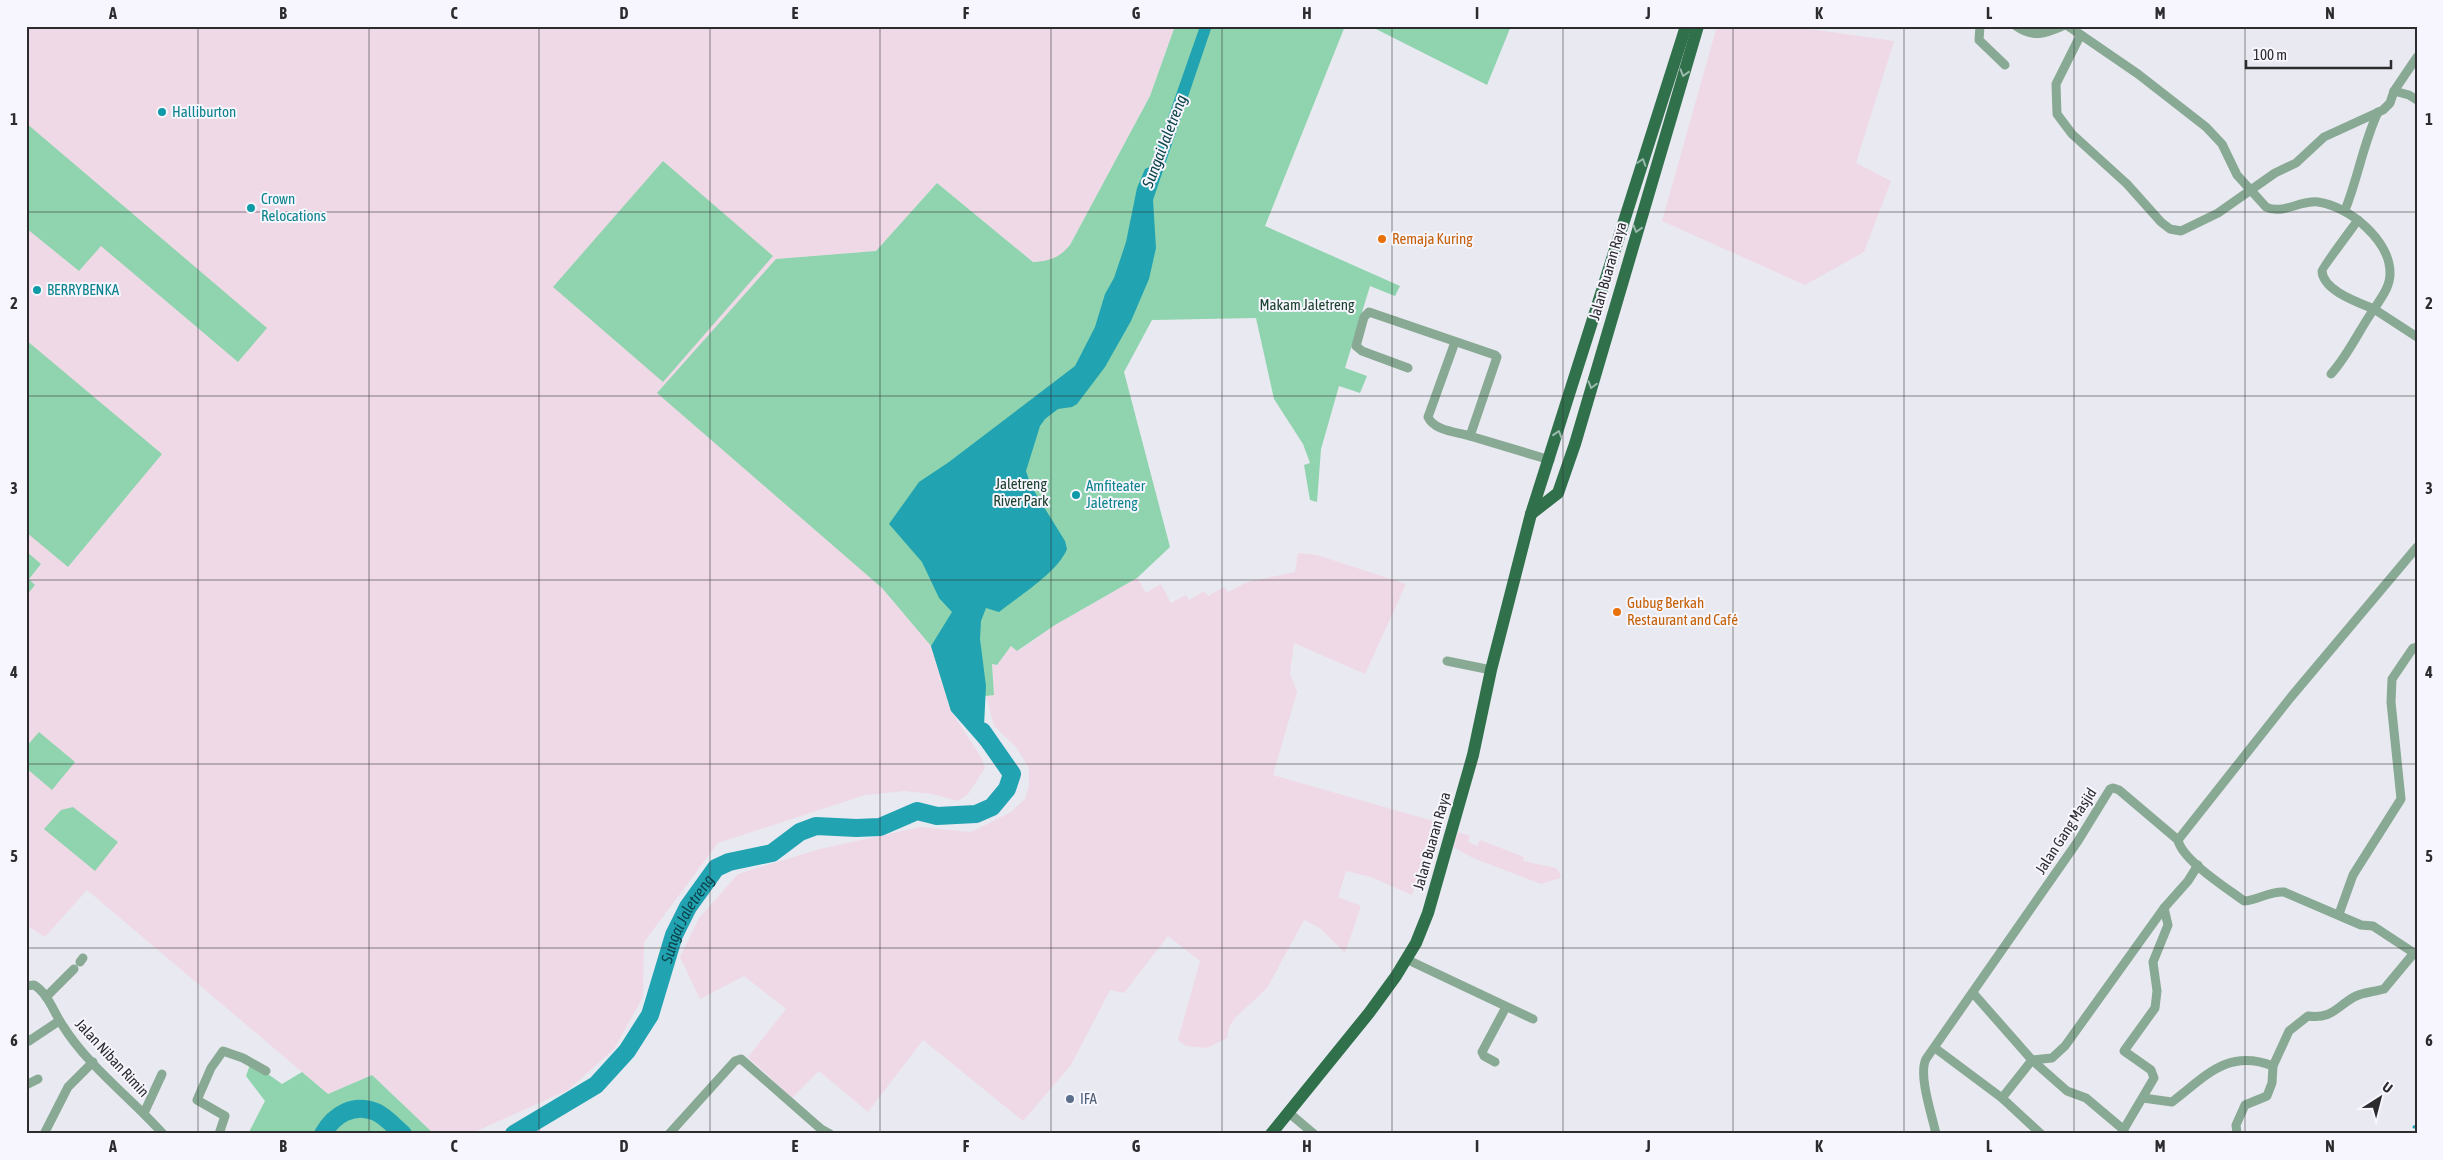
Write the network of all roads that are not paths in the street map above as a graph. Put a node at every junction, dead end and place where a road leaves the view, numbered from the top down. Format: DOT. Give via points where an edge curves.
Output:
graph roads {
  1 [pos="1686,26"];
  2 [pos="1698,26"];
  3 [pos="1980,26"];
  4 [pos="2016,26"];
  5 [pos="2063,26"];
  6 [pos="2068,26"];
  7 [pos="2080,36"];
  8 [pos="2417,57"];
  9 [pos="2005,65"];
  10 [pos="2393,95"];
  11 [pos="2417,100"];
  12 [pos="2378,112"];
  13 [pos="2250,192"];
  14 [pos="2345,210"];
  15 [pos="2358,220"];
  16 [pos="2374,309"];
  17 [pos="2417,337"];
  18 [pos="1455,342"];
  19 [pos="1408,368"];
  20 [pos="2332,374"];
  21 [pos="1470,436"];
  22 [pos="1550,460"];
  23 [pos="1531,514"];
  24 [pos="2417,547"];
  25 [pos="2417,647"];
  26 [pos="1447,661"];
  27 [pos="1491,670"];
  28 [pos="2178,840"];
  29 [pos="2198,864"];
  30 [pos="2164,908"];
  31 [pos="2339,914"];
  32 [pos="2415,951"];
  33 [pos="1406,959"];
  34 [pos="79,963"];
  35 [pos="26,986"];
  36 [pos="1973,993"];
  37 [pos="46,997"];
  38 [pos="1506,1007"];
  39 [pos="1533,1019"];
  40 [pos="60,1021"];
  41 [pos="26,1038"];
  42 [pos="1935,1048"];
  43 [pos="2032,1060"];
  44 [pos="93,1062"];
  45 [pos="1495,1062"];
  46 [pos="2273,1066"];
  47 [pos="266,1071"];
  48 [pos="162,1074"];
  49 [pos="38,1079"];
  50 [pos="26,1085"];
  51 [pos="2002,1098"];
  52 [pos="2143,1098"];
  53 [pos="1288,1112"];
  54 [pos="144,1113"];
  55 [pos="2122,1132"];
  56 [pos="2036,1133"];
  57 [pos="44,1134"];
  58 [pos="164,1134"];
  59 [pos="219,1134"];
  60 [pos="669,1134"];
  61 [pos="830,1134"];
  62 [pos="1272,1134"];
  63 [pos="1314,1134"];
  64 [pos="1936,1134"];
  65 [pos="2237,1134"];
  22 -- 1 [label="main road, Jalan Buaran Raya, one-way"];
  2 -- 23 [label="main road, Jalan Buaran Raya, one-way" via="1558,493"];
  3 -- 9 [label="street" via="1978,35 1982,44"];
  4 -- 5 [label="street" via="2034,35"];
  6 -- 7 [label="street"];
  7 -- 13 [label="street" via="2138,74 2206,127 2222,144 2237,175"];
  7 -- 13 [label="street" via="2056,84 2057,114 2072,134 2127,184 2161,222 2170,229 2181,231 2218,213"];
  8 -- 10 [label="street"];
  10 -- 11 [label="street" via="2409,95"];
  10 -- 12 [label="street" via="2388,106"];
  12 -- 13 [label="street" via="2324,137 2296,163 2275,173"];
  12 -- 14 [label="street" via="2368,133 2357,182"];
  13 -- 14 [label="street" via="2272,210 2317,202"];
  14 -- 15 [label="street"];
  15 -- 16 [label="street" via="2382,248 2390,265 2388,287"];
  15 -- 16 [label="street" via="2322,271 2324,278 2339,293"];
  16 -- 17 [label="street"];
  16 -- 20 [label="street"];
  18 -- 19 [label="street" via="1368,312 1356,346"];
  18 -- 21 [label="street" via="1428,417 1437,426"];
  18 -- 21 [label="street" via="1496,358"];
  21 -- 22 [label="street"];
  22 -- 23 [label="main road, Jalan Buaran Raya"];
  23 -- 27 [label="main road, Jalan Buaran Raya"];
  24 -- 28 [label="street" via="2291,697"];
  25 -- 31 [label="street" via="2413,648 2392,679 2391,702 2401,799 2353,875"];
  26 -- 27 [label="street"];
  27 -- 33 [label="main road, Jalan Buaran Raya" via="1473,756 1449,845 1428,913"];
  28 -- 29 [label="street" via="2182,851"];
  28 -- 36 [label="street, Jalan Gang Masjid" via="2119,790 2110,789"];
  29 -- 30 [label="street"];
  29 -- 31 [label="street" via="2244,901 2256,900 2272,891 2284,892"];
  30 -- 43 [label="street" via="2065,1046 2052,1058"];
  30 -- 52 [label="street" via="2168,925 2153,962 2157,990 2155,1008 2124,1051 2154,1073"];
  31 -- 32 [label="street" via="2361,925 2373,926"];
  32 -- 46 [label="street" via="2384,989 2354,997 2322,1018 2308,1016 2289,1031"];
  33 -- 38 [label="street"];
  33 -- 53 [label="main road, Jalan Buaran Raya" via="1369,1013"];
  34 -- 37 [label="street"];
  35 -- 37 [label="street" via="37,986"];
  36 -- 42 [label="street, Jalan Gang Masjid"];
  36 -- 43 [label="street"];
  37 -- 40 [label="street, Jalan Niban Rimin"];
  38 -- 39 [label="street"];
  38 -- 45 [label="street" via="1482,1052"];
  40 -- 41 [label="street" via="29,1042"];
  40 -- 44 [label="street, Jalan Niban Rimin"];
  42 -- 51 [label="street"];
  42 -- 64 [label="street, Jalan Gang Masjid" via="1923,1065"];
  43 -- 51 [label="street"];
  43 -- 55 [label="street" via="2068,1091 2086,1098"];
  44 -- 54 [label="street, Jalan Niban Rimin"];
  44 -- 57 [label="street" via="68,1087"];
  46 -- 52 [label="street" via="2257,1059 2222,1063 2172,1102"];
  46 -- 65 [label="street" via="2267,1096 2245,1105 2236,1125"];
  47 -- 59 [label="street" via="223,1050 197,1100 225,1116"];
  48 -- 54 [label="street"];
  49 -- 50 [label="street"];
  51 -- 56 [label="street"];
  52 -- 55 [label="street"];
  53 -- 62 [label="main road, Jalan Buaran Raya"];
  53 -- 63 [label="street"];
  54 -- 58 [label="street, Jalan Niban Rimin"];
  60 -- 61 [label="street" via="741,1059 821,1130"];
}
